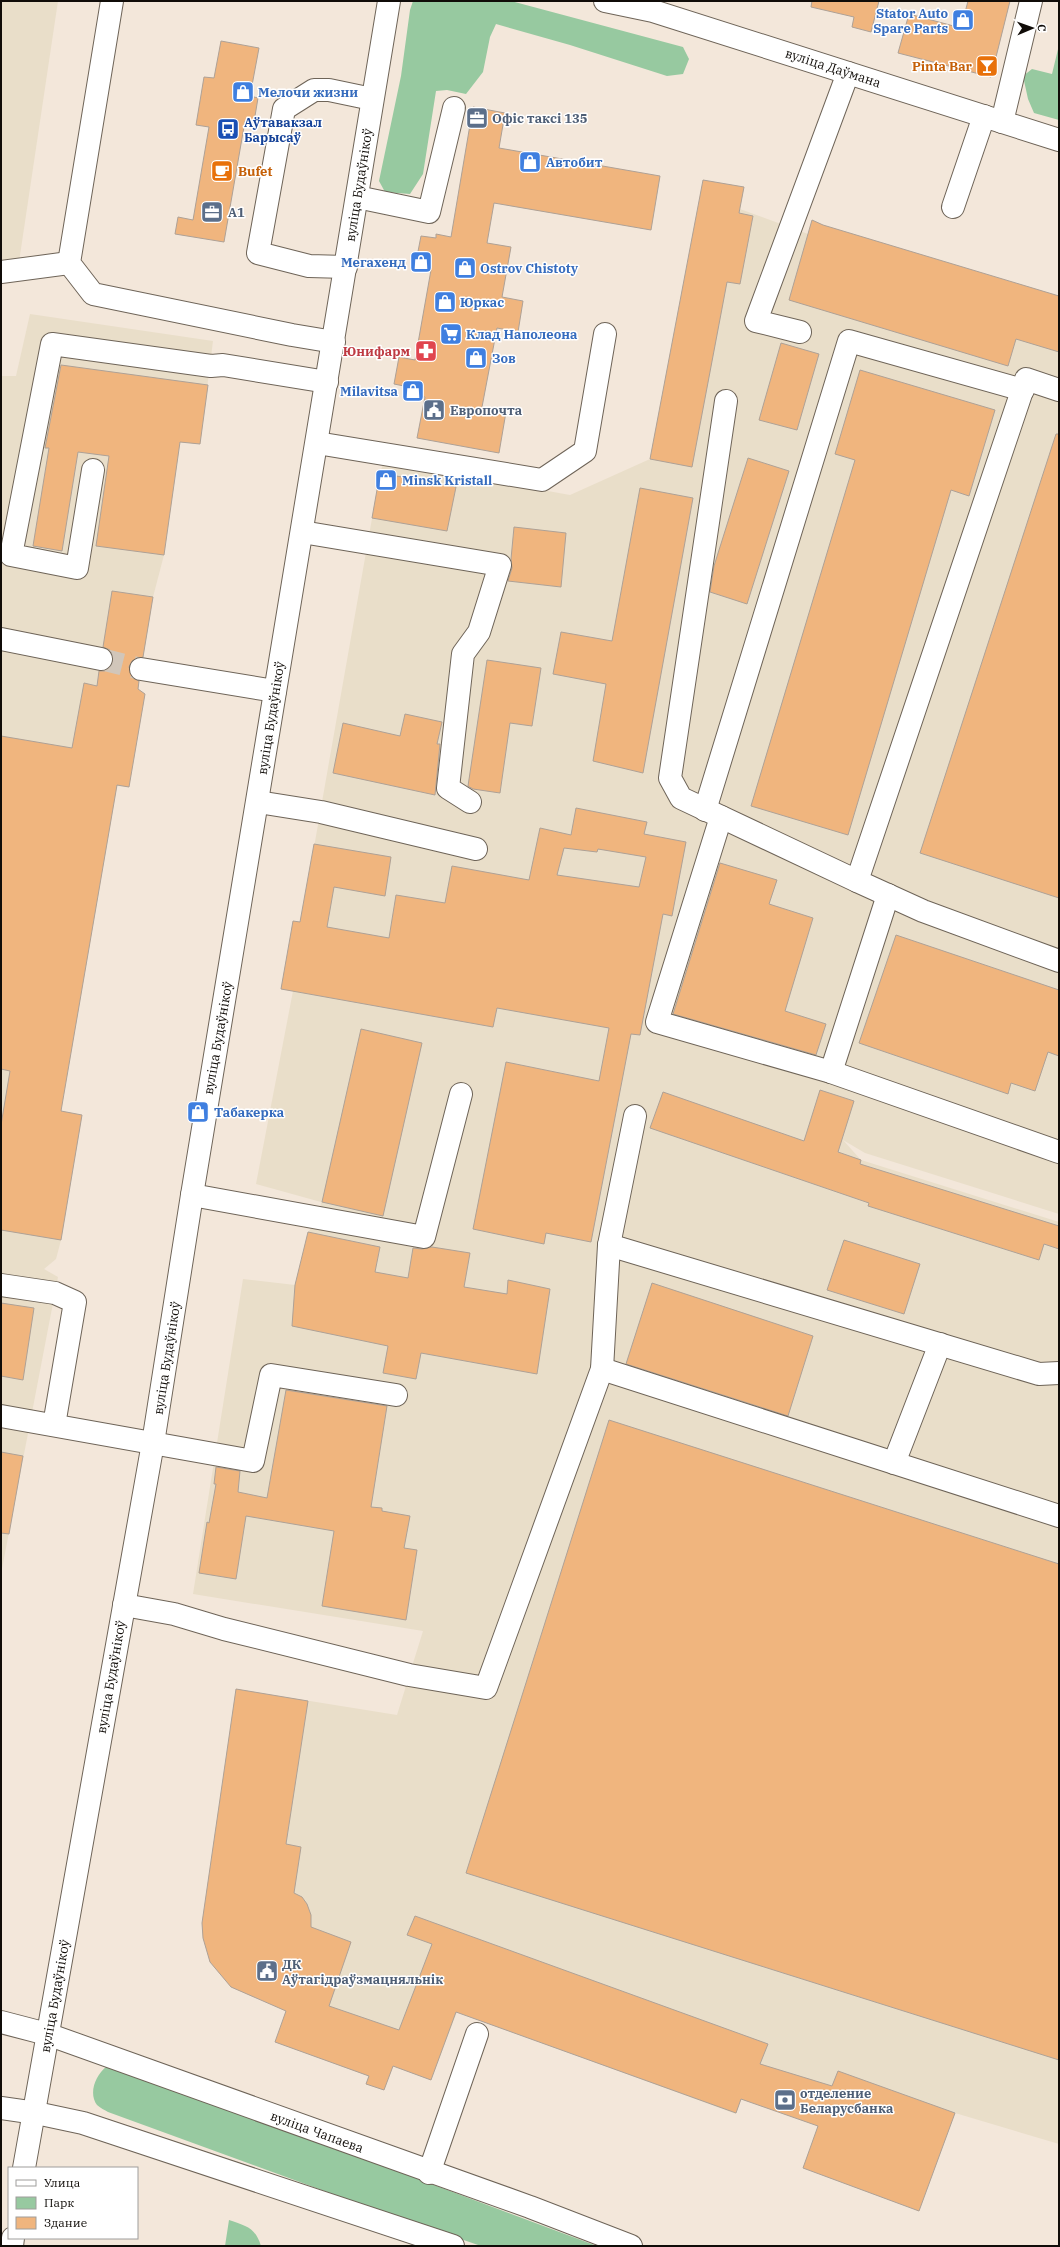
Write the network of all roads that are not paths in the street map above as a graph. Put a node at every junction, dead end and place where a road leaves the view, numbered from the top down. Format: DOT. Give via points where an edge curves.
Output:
graph roads {
  1 [pos="112,1"];
  2 [pos="389,1"];
  3 [pos="605,1"];
  4 [pos="1032,1"];
  5 [pos="654,6"];
  6 [pos="848,73"];
  7 [pos="372,99"];
  8 [pos="454,108"];
  9 [pos="993,119"];
  10 [pos="1059,140"];
  11 [pos="357,197"];
  12 [pos="953,207"];
  13 [pos="70,263"];
  14 [pos="346,267"];
  15 [pos="1,272"];
  16 [pos="800,332"];
  17 [pos="605,334"];
  18 [pos="334,342"];
  19 [pos="327,382"];
  20 [pos="1023,390"];
  21 [pos="1059,390"];
  22 [pos="726,401"];
  23 [pos="317,443"];
  24 [pos="92,470"];
  25 [pos="302,532"];
  26 [pos="1,639"];
  27 [pos="101,659"];
  28 [pos="141,669"];
  29 [pos="275,691"];
  30 [pos="258,802"];
  31 [pos="470,802"];
  32 [pos="713,814"];
  33 [pos="476,849"];
  34 [pos="856,881"];
  35 [pos="888,895"];
  36 [pos="1059,960"];
  37 [pos="831,1072"];
  38 [pos="461,1094"];
  39 [pos="635,1116"];
  40 [pos="1059,1152"];
  41 [pos="192,1195"];
  42 [pos="609,1245"];
  43 [pos="1,1285"];
  44 [pos="940,1344"];
  45 [pos="602,1369"];
  46 [pos="1059,1373"];
  47 [pos="396,1395"];
  48 [pos="1,1416"];
  49 [pos="54,1426"];
  50 [pos="153,1443"];
  51 [pos="894,1463"];
  52 [pos="1059,1516"];
  53 [pos="124,1605"];
  54 [pos="1,2022"];
  55 [pos="48,2034"];
  56 [pos="477,2034"];
  57 [pos="1,2108"];
  58 [pos="36,2113"];
  59 [pos="24,2167"];
  60 [pos="429,2173"];
  61 [pos="453,2246"];
  62 [pos="631,2246"];
  1 -- 13 [label="main road"];
  2 -- 7 [label="main road, вуліца Будаўнікоў"];
  3 -- 5 [label="main road, вуліца Даўмана"];
  4 -- 9 [label="main road"];
  5 -- 6 [label="main road, вуліца Даўмана"];
  6 -- 9 [label="main road, вуліца Даўмана"];
  6 -- 16 [label="main road" via="756,321"];
  7 -- 11 [label="main road, вуліца Будаўнікоў"];
  7 -- 14 [label="main road" via="329,90 314,90 284,109 258,253 309,266"];
  8 -- 11 [label="main road" via="429,212"];
  9 -- 10 [label="main road, вуліца Даўмана"];
  9 -- 12 [label="main road"];
  11 -- 14 [label="main road, вуліца Будаўнікоў"];
  13 -- 15 [label="main road"];
  13 -- 18 [label="main road" via="93,294"];
  14 -- 18 [label="main road, вуліца Будаўнікоў"];
  17 -- 23 [label="main road" via="585,451 542,480"];
  18 -- 19 [label="main road, вуліца Будаўнікоў"];
  19 -- 23 [label="main road, вуліца Будаўнікоў"];
  19 -- 24 [label="main road" via="223,365 211,366 52,344 11,555 77,568"];
  20 -- 21 [label="main road" via="1026,379"];
  20 -- 32 [label="main road" via="849,341"];
  20 -- 34 [label="main road"];
  22 -- 32 [label="main road" via="670,778 681,798"];
  23 -- 25 [label="main road, вуліца Будаўнікоў"];
  25 -- 29 [label="main road, вуліца Будаўнікоў"];
  25 -- 31 [label="main road" via="500,565 479,632 463,654 448,788"];
  26 -- 27 [label="main road"];
  28 -- 29 [label="main road"];
  29 -- 30 [label="main road, вуліца Будаўнікоў"];
  30 -- 33 [label="main road" via="321,812"];
  30 -- 41 [label="main road, вуліца Будаўнікоў"];
  32 -- 34 [label="main road"];
  32 -- 37 [label="main road" via="657,1022"];
  34 -- 35 [label="main road"];
  35 -- 36 [label="main road" via="923,911"];
  35 -- 37 [label="main road"];
  37 -- 40 [label="main road"];
  38 -- 41 [label="main road" via="424,1237"];
  39 -- 42 [label="main road"];
  41 -- 50 [label="main road, вуліца Будаўнікоў"];
  42 -- 44 [label="main road"];
  42 -- 45 [label="main road"];
  43 -- 49 [label="main road" via="55,1293 75,1302"];
  44 -- 46 [label="main road" via="1039,1374"];
  44 -- 51 [label="main road"];
  45 -- 51 [label="main road"];
  45 -- 53 [label="main road" via="486,1688 409,1675 174,1614"];
  47 -- 50 [label="main road" via="271,1375 253,1461"];
  48 -- 49 [label="main road"];
  49 -- 50 [label="main road"];
  50 -- 53 [label="main road, вуліца Будаўнікоў"];
  51 -- 52 [label="main road"];
  53 -- 55 [label="main road, вуліца Будаўнікоў"];
  54 -- 55 [label="main road, вуліца Чапаева"];
  55 -- 58 [label="main road, вуліца Будаўнікоў"];
  55 -- 60 [label="main road, вуліца Чапаева"];
  56 -- 60 [label="main road"];
  57 -- 58 [label="main road"];
  58 -- 59 [label="main road, вуліца Будаўнікоў"];
  58 -- 61 [label="main road" via="83,2124"];
  60 -- 62 [label="main road, вуліца Чапаева" via="530,2207"];
}
